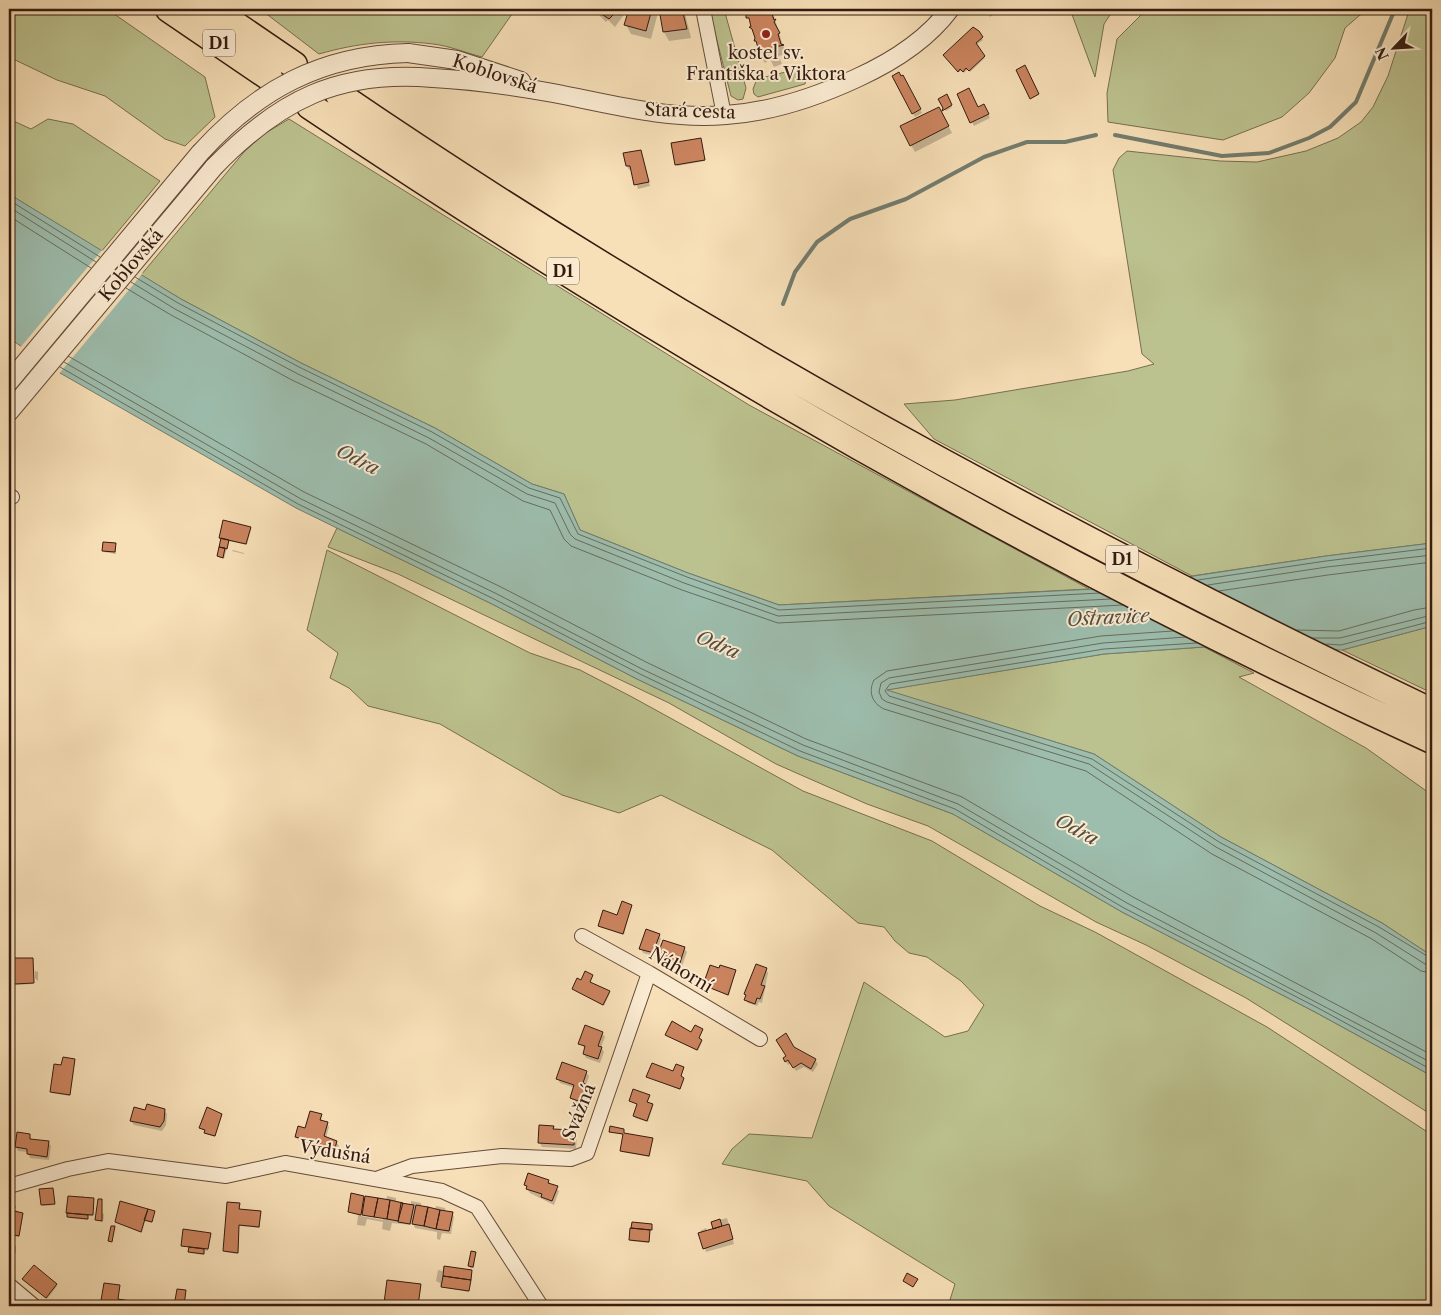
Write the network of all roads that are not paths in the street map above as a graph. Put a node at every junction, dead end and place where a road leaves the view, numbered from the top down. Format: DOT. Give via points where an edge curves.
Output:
graph roads {
  1 [pos="169,9"];
  2 [pos="212,9"];
  3 [pos="703,9"];
  4 [pos="950,9"];
  5 [pos="294,64"];
  6 [pos="269,77"];
  7 [pos="552,93"];
  8 [pos="339,95"];
  9 [pos="310,106"];
  10 [pos="724,115"];
  11 [pos="9,382"];
  12 [pos="9,412"];
  13 [pos="1432,712"];
  14 [pos="1432,740"];
  15 [pos="582,936"];
  16 [pos="649,972"];
  17 [pos="760,1039"];
  18 [pos="378,1178"];
  19 [pos="9,1186"];
  20 [pos="9,1285"];
  21 [pos="34,1306"];
  22 [pos="541,1306"];
  1 -- 6 [label="highway, D1"];
  2 -- 5 [label="highway, D1"];
  3 -- 10 [label="street"];
  4 -- 10 [label="street, Stará cesta" via="915,44 862,76 794,102"];
  7 -- 10 [label="street, Stará cesta" via="650,112"];
  7 -- 11 [label="street, Koblovská, bridge" via="477,66 408,53 350,59 300,75 254,102 224,127"];
  7 -- 12 [label="street, Koblovská, bridge" via="433,78 374,77 319,91 281,110 214,167"];
  8 -- 13 [label="highway, D1" via="579,251 819,394 1125,561"];
  9 -- 14 [label="highway, D1" via="569,276 822,425 1112,583"];
  15 -- 16 [label="street, Náhorní"];
  16 -- 17 [label="street, Náhorní"];
  16 -- 18 [label="street, Svážná" via="587,1153 571,1159 502,1156 412,1166"];
  18 -- 19 [label="street, Výdušná" via="285,1163 226,1176 108,1161"];
  18 -- 22 [label="street, Výdušná" via="442,1190 477,1207"];
  20 -- 21 [label="street"];
}
